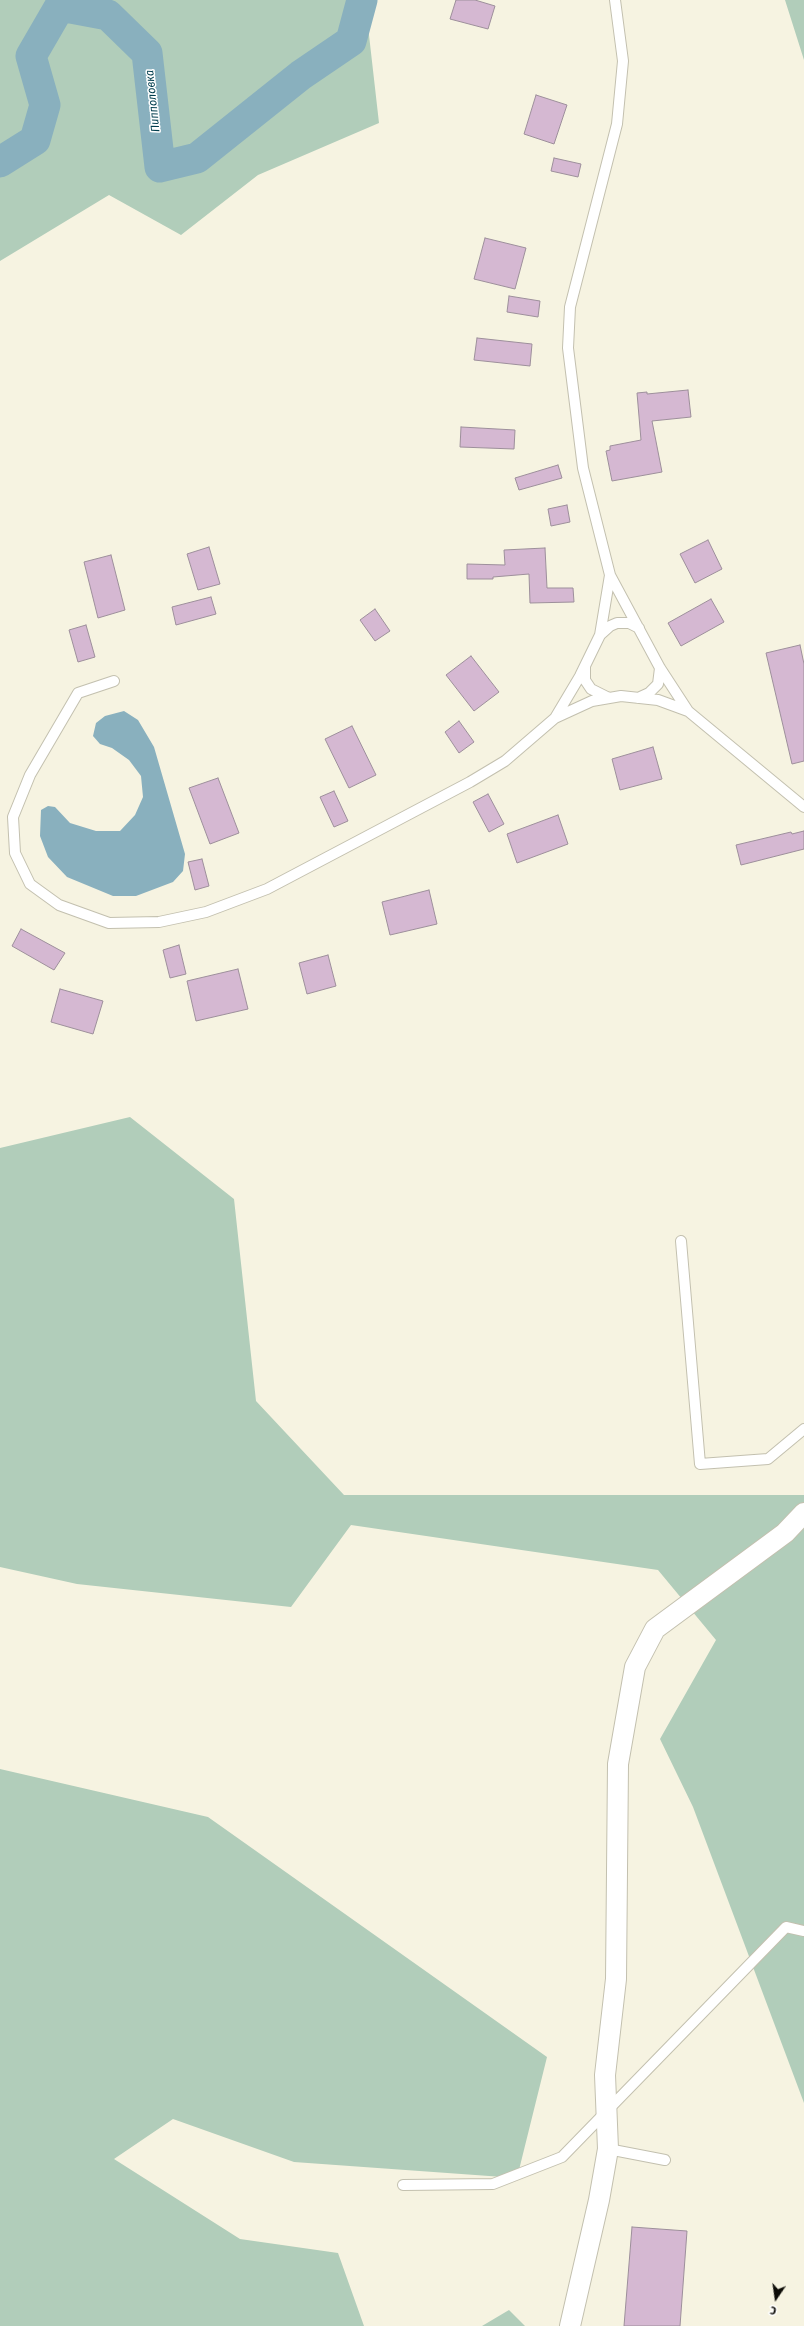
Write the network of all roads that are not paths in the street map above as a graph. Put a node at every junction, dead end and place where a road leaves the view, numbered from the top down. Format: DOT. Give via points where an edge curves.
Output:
graph roads {
  1 [pos="615,0"];
  2 [pos="610,576"];
  3 [pos="639,628"];
  4 [pos="600,635"];
  5 [pos="585,665"];
  6 [pos="660,668"];
  7 [pos="114,681"];
  8 [pos="609,698"];
  9 [pos="638,698"];
  10 [pos="688,711"];
  11 [pos="555,718"];
  12 [pos="804,808"];
  13 [pos="682,1241"];
  14 [pos="804,1429"];
  15 [pos="804,1513"];
  16 [pos="804,1931"];
  17 [pos="607,2111"];
  18 [pos="608,2149"];
  19 [pos="665,2160"];
  20 [pos="403,2185"];
  21 [pos="570,2326"];
  1 -- 2 [label="lane" via="623,61 617,124 570,307 568,348 583,468"];
  2 -- 3 [label="lane"];
  2 -- 4 [label="lane"];
  3 -- 4 [label="lane" via="629,623 617,623"];
  3 -- 6 [label="lane"];
  4 -- 5 [label="lane"];
  5 -- 8 [label="lane" via="586,680 591,688"];
  5 -- 11 [label="lane"];
  6 -- 9 [label="lane" via="658,684 649,693"];
  6 -- 10 [label="lane"];
  7 -- 11 [label="lane" via="78,693 30,776 13,817 15,853 30,884 59,905 109,923 160,922 206,912 267,889 470,782 505,761"];
  8 -- 9 [label="lane"];
  8 -- 11 [label="lane" via="592,700"];
  9 -- 10 [label="lane" via="658,700"];
  10 -- 12 [label="lane"];
  13 -- 14 [label="lane" via="700,1464 768,1459"];
  15 -- 17 [label="street" via="785,1533 655,1629 635,1667 618,1764 616,1979 605,2075"];
  16 -- 17 [label="lane" via="786,1927"];
  17 -- 18 [label="street"];
  17 -- 20 [label="lane" via="562,2157 493,2184"];
  18 -- 19 [label="lane"];
  18 -- 21 [label="street"];
}
